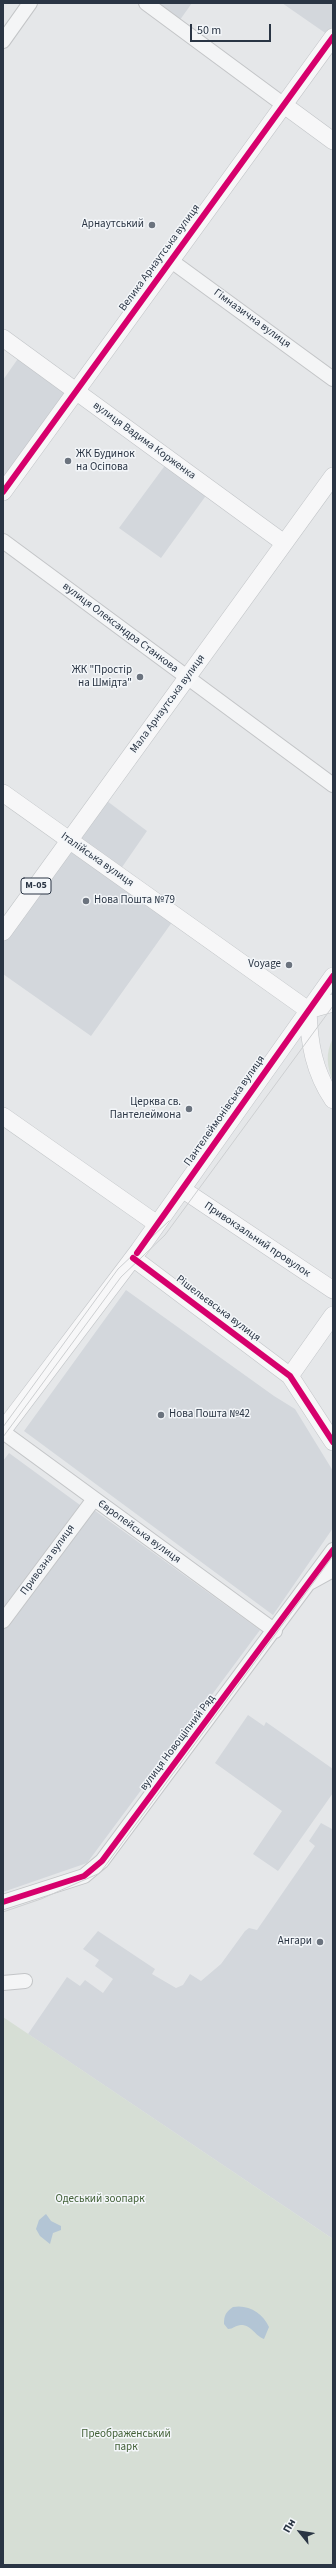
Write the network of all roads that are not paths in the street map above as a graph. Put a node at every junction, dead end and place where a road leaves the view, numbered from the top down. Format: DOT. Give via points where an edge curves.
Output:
graph roads {
  1 [pos="30,3"];
  2 [pos="146,3"];
  3 [pos="333,37"];
  4 [pos="3,41"];
  5 [pos="284,105"];
  6 [pos="333,141"];
  7 [pos="170,260"];
  8 [pos="3,338"];
  9 [pos="333,379"];
  10 [pos="76,392"];
  11 [pos="333,476"];
  12 [pos="3,492"];
  13 [pos="3,541"];
  14 [pos="284,543"];
  15 [pos="187,678"];
  16 [pos="333,785"];
  17 [pos="3,793"];
  18 [pos="69,841"];
  19 [pos="3,932"];
  20 [pos="333,976"];
  21 [pos="333,1003"];
  22 [pos="308,1010"];
  23 [pos="333,1100"];
  24 [pos="3,1116"];
  25 [pos="182,1189"];
  26 [pos="157,1224"];
  27 [pos="133,1258"];
  28 [pos="333,1290"];
  29 [pos="333,1315"];
  30 [pos="290,1376"];
  31 [pos="3,1431"];
  32 [pos="333,1442"];
  33 [pos="94,1499"];
  34 [pos="333,1550"];
  35 [pos="333,1570"];
  36 [pos="309,1584"];
  37 [pos="3,1621"];
  38 [pos="275,1631"];
  39 [pos="3,1902"];
  40 [pos="25,1981"];
  41 [pos="3,1982"];
  1 -- 4 [label="street"];
  2 -- 5 [label="street"];
  3 -- 5 [label="main road, Велика Арнаутська вулиця"];
  5 -- 6 [label="main road"];
  5 -- 7 [label="main road, Велика Арнаутська вулиця"];
  7 -- 9 [label="street, Гімназична вулиця"];
  7 -- 10 [label="main road, Велика Арнаутська вулиця"];
  8 -- 10 [label="main road, вулиця Вадима Корженка"];
  10 -- 12 [label="main road, Велика Арнаутська вулиця"];
  10 -- 14 [label="main road, вулиця Вадима Корженка"];
  11 -- 14 [label="main road, Мала Арнаутська вулиця / М-05"];
  13 -- 15 [label="street, вулиця Олександра Станкова"];
  14 -- 15 [label="main road, Мала Арнаутська вулиця / М-05"];
  15 -- 16 [label="street, вулиця Олександра Станкова"];
  15 -- 18 [label="main road, Мала Арнаутська вулиця / М-05"];
  17 -- 18 [label="main road, Італійська вулиця"];
  18 -- 19 [label="main road, Мала Арнаутська вулиця / М-05"];
  18 -- 22 [label="main road, Італійська вулиця"];
  20 -- 22 [label="main road, Пантелеймонівська вулиця"];
  21 -- 22 [label="main road"];
  22 -- 23 [label="main road" via="309,1044 319,1074"];
  22 -- 25 [label="main road, Пантелеймонівська вулиця"];
  24 -- 26 [label="main road"];
  25 -- 26 [label="main road, Пантелеймонівська вулиця"];
  25 -- 28 [label="main road, Привокзальний провулок"];
  26 -- 27 [label="main road, Пантелеймонівська вулиця"];
  27 -- 30 [label="main road, Рішельєвська вулиця"];
  27 -- 31 [label="main road, Пантелеймонівська вулиця"];
  29 -- 30 [label="main road"];
  30 -- 32 [label="main road, Рішельєвська вулиця"];
  31 -- 33 [label="street, Європейська вулиця"];
  33 -- 37 [label="street, Привозна вулиця"];
  33 -- 38 [label="street, Європейська вулиця"];
  34 -- 36 [label="street, вулиця Новощіпний Ряд"];
  35 -- 36 [label="street, вулиця Новощіпний Ряд"];
  36 -- 38 [label="street, вулиця Новощіпний Ряд"];
  38 -- 39 [label="street, вулиця Новощіпний Ряд" via="102,1861 84,1876"];
  40 -- 41 [label="street"];
}
